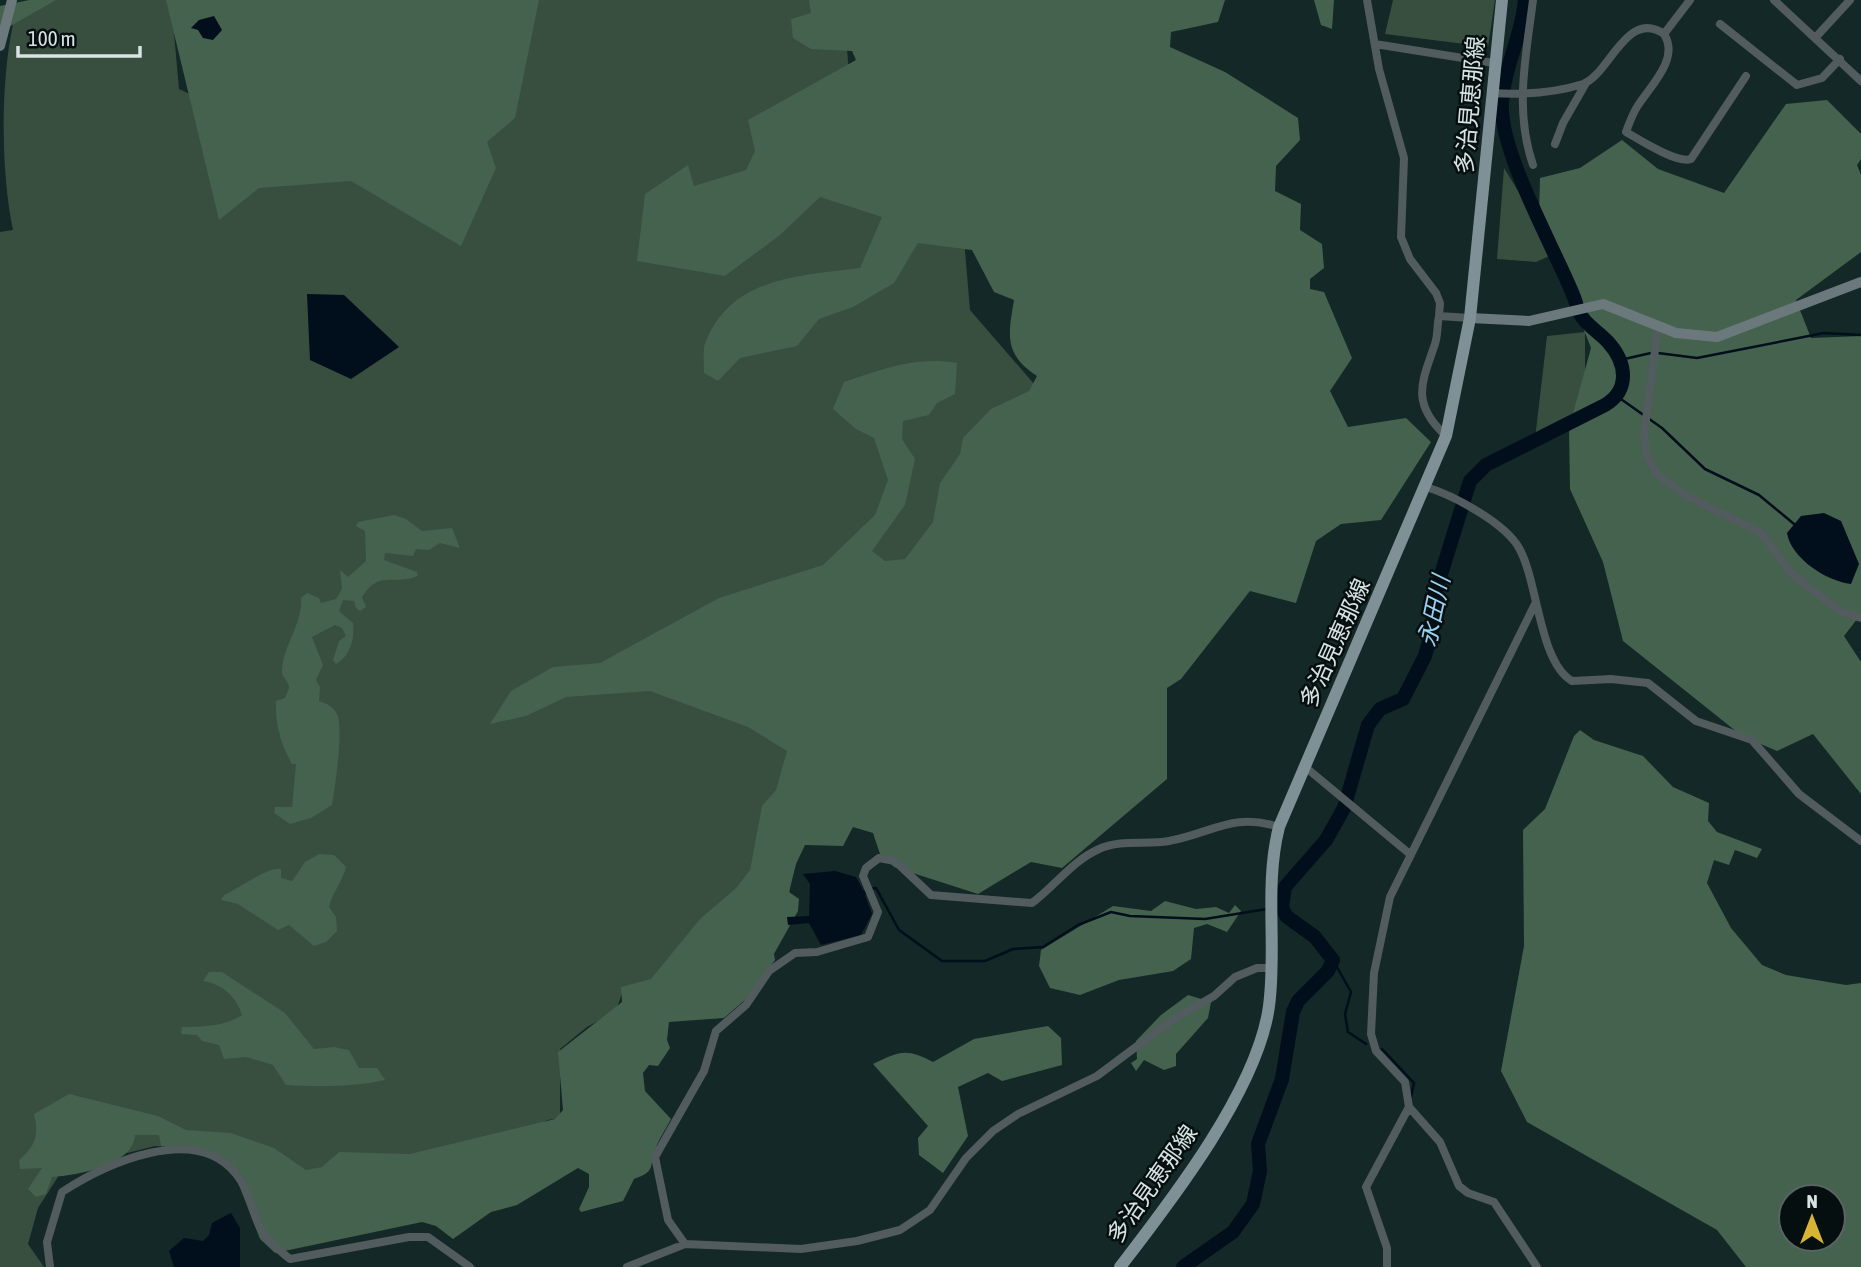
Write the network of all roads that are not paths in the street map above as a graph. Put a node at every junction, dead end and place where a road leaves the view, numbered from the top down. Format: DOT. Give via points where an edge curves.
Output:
graph roads {
  1 [pos="4,0"];
  2 [pos="12,0"];
  3 [pos="1367,0"];
  4 [pos="1502,0"];
  5 [pos="1533,0"];
  6 [pos="1690,0"];
  7 [pos="1774,0"];
  8 [pos="1850,0"];
  9 [pos="0,10"];
  10 [pos="1720,24"];
  11 [pos="1,28"];
  12 [pos="1664,34"];
  13 [pos="1816,37"];
  14 [pos="1375,44"];
  15 [pos="0,46"];
  16 [pos="1840,59"];
  17 [pos="1494,63"];
  18 [pos="1746,76"];
  19 [pos="1861,81"];
  20 [pos="1586,83"];
  21 [pos="1493,93"];
  22 [pos="1518,95"];
  23 [pos="1555,144"];
  24 [pos="1533,165"];
  25 [pos="1861,282"];
  26 [pos="1438,316"];
  27 [pos="1469,318"];
  28 [pos="1658,327"];
  29 [pos="1446,436"];
  30 [pos="1426,487"];
  31 [pos="1535,604"];
  32 [pos="1861,618"];
  33 [pos="1304,766"];
  34 [pos="1279,827"];
  35 [pos="1861,841"];
  36 [pos="1411,855"];
  37 [pos="1272,968"];
  38 [pos="1409,1107"];
  39 [pos="685,1244"];
  40 [pos="50,1267"];
  41 [pos="470,1267"];
  42 [pos="627,1267"];
  43 [pos="1120,1267"];
  44 [pos="1387,1267"];
  45 [pos="1537,1267"];
  1 -- 9 [label="street"];
  2 -- 11 [label="street"];
  3 -- 14 [label="street"];
  4 -- 17 [label="main road, 多治見恵那線"];
  5 -- 22 [label="street"];
  6 -- 12 [label="street"];
  7 -- 13 [label="street"];
  8 -- 13 [label="street"];
  10 -- 16 [label="street" via="1797,85 1822,78"];
  11 -- 15 [label="street"];
  12 -- 18 [label="street" via="1669,52 1665,65 1626,132 1678,159 1691,159"];
  12 -- 20 [label="street" via="1648,29 1630,35"];
  13 -- 16 [label="street"];
  14 -- 17 [label="street"];
  14 -- 26 [label="street" via="1404,158 1401,237 1410,259 1436,293"];
  16 -- 19 [label="street"];
  17 -- 21 [label="main road, 多治見恵那線"];
  20 -- 22 [label="street"];
  20 -- 23 [label="street"];
  21 -- 22 [label="street"];
  21 -- 27 [label="main road, 多治見恵那線"];
  22 -- 24 [label="street"];
  25 -- 28 [label="street" via="1717,337"];
  26 -- 27 [label="street"];
  26 -- 29 [label="street" via="1437,340 1424,366 1421,390 1431,417"];
  27 -- 28 [label="street" via="1529,321 1602,304"];
  27 -- 29 [label="main road, 多治見恵那線"];
  28 -- 32 [label="street" via="1646,423 1647,456 1657,474 1668,485 1760,532 1793,575 1841,612"];
  29 -- 30 [label="main road, 多治見恵那線"];
  30 -- 31 [label="street" via="1457,500 1508,533 1528,570"];
  30 -- 33 [label="main road, 多治見恵那線"];
  31 -- 35 [label="street" via="1558,667 1567,678 1648,683 1696,721 1752,740 1798,794"];
  31 -- 36 [label="street"];
  33 -- 34 [label="main road, 多治見恵那線"];
  33 -- 36 [label="street"];
  34 -- 37 [label="main road, 多治見恵那線" via="1272,863"];
  34 -- 39 [label="street" via="1252,820 1232,821 1167,841 1107,846 1076,863 1032,903 931,895 895,861 879,858 863,876 878,912 868,937 782,960 713,1037 704,1071 655,1157 667,1220"];
  36 -- 38 [label="street" via="1390,897 1376,958 1371,1017 1376,1051 1405,1082"];
  37 -- 39 [label="street" via="1257,968 1235,977 1097,1076 993,1131 966,1158 930,1210 900,1230 801,1250"];
  37 -- 43 [label="main road, 多治見恵那線" via="1268,1015 1241,1087 1177,1191"];
  38 -- 44 [label="street" via="1366,1187 1387,1248"];
  38 -- 45 [label="street" via="1440,1142 1459,1186 1494,1202"];
  39 -- 42 [label="street"];
  40 -- 41 [label="street" via="47,1242 62,1192 121,1160 173,1150 212,1156 236,1174 266,1237 290,1259 396,1238 428,1237"];
}
